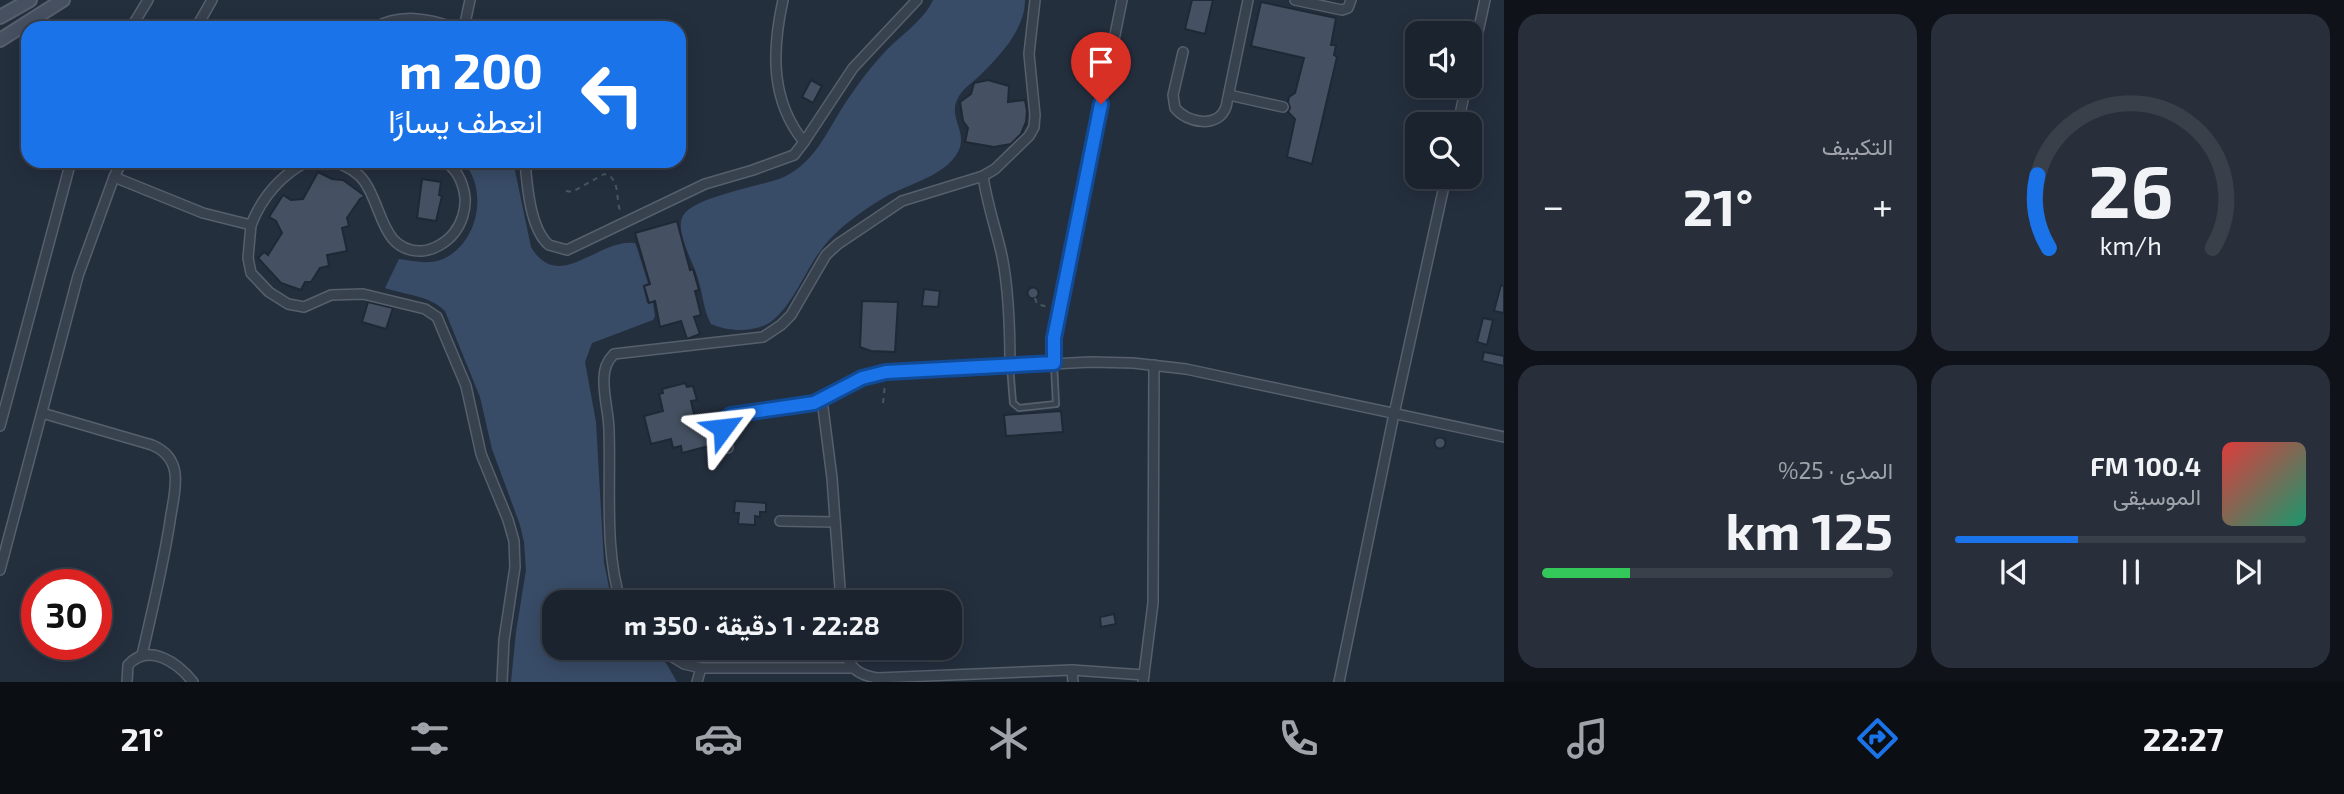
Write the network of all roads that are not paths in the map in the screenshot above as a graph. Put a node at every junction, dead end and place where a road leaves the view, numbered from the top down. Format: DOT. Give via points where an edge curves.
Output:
graph roads {
  1 [pos="30,0"];
  2 [pos="63,0"];
  3 [pos="148,0"];
  4 [pos="212,0"];
  5 [pos="470,0"];
  6 [pos="783,0"];
  7 [pos="917,0"];
  8 [pos="1035,0"];
  9 [pos="1122,0"];
  10 [pos="1248,0"];
  11 [pos="1295,0"];
  12 [pos="1351,0"];
  13 [pos="1485,0"];
  14 [pos="1306,1"];
  15 [pos="0,17"];
  16 [pos="30,21"];
  17 [pos="135,21"];
  18 [pos="199,21"];
  19 [pos="392,21"];
  20 [pos="430,21"];
  21 [pos="466,21"];
  22 [pos="1480,21"];
  23 [pos="21,27"];
  24 [pos="0,40"];
  25 [pos="1183,52"];
  26 [pos="1229,94"];
  27 [pos="1283,107"];
  28 [pos="804,142"];
  29 [pos="69,168"];
  30 [pos="118,168"];
  31 [pos="296,168"];
  32 [pos="347,168"];
  33 [pos="451,168"];
  34 [pos="526,168"];
  35 [pos="983,176"];
  36 [pos="114,177"];
  37 [pos="1443,189"];
  38 [pos="251,225"];
  39 [pos="1054,363"];
  40 [pos="1010,365"];
  41 [pos="1154,365"];
  42 [pos="822,400"];
  43 [pos="42,413"];
  44 [pos="1394,414"];
  45 [pos="0,426"];
  46 [pos="1504,437"];
  47 [pos="728,448"];
  48 [pos="780,521"];
  49 [pos="835,522"];
  50 [pos="0,570"];
  51 [pos="619,590"];
  52 [pos="840,590"];
  53 [pos="142,655"];
  54 [pos="678,660"];
  55 [pos="849,660"];
  56 [pos="701,668"];
  57 [pos="852,668"];
  58 [pos="1072,670"];
  59 [pos="1144,678"];
  60 [pos="128,682"];
  61 [pos="194,682"];
  62 [pos="502,682"];
  63 [pos="697,682"];
  64 [pos="1073,682"];
  65 [pos="1339,682"];
  1 -- 15 [label="street"];
  2 -- 16 [label="street"];
  3 -- 17 [label="street"];
  4 -- 18 [label="street"];
  5 -- 21 [label="street"];
  6 -- 28 [label="street" via="774,55 779,91"];
  7 -- 28 [label="street" via="853,68"];
  8 -- 35 [label="street" via="1029,54 1034,127"];
  9 -- 39 [label="street" via="1059,310"];
  10 -- 26 [label="street"];
  11 -- 14 [label="street"];
  12 -- 14 [label="street" via="1342,10"];
  13 -- 22 [label="street"];
  19 -- 20 [label="street"];
  23 -- 24 [label="street"];
  25 -- 26 [label="street" via="1173,100 1177,111 1212,121 1223,115"];
  26 -- 27 [label="street"];
  28 -- 34 [label="street" via="794,155 705,184 571,250 549,245 537,226"];
  29 -- 45 [label="street"];
  30 -- 36 [label="street"];
  31 -- 38 [label="street" via="265,197"];
  32 -- 33 [label="street" via="371,191 394,243 420,251 444,243 461,223 464,193"];
  35 -- 40 [label="street" via="1005,276"];
  35 -- 51 [label="street" via="902,201 838,244 826,255 791,315 763,337 610,358 604,379 612,552"];
  36 -- 38 [label="street" via="203,213"];
  36 -- 43 [label="street" via="78,276"];
  37 -- 44 [label="street"];
  38 -- 62 [label="street" via="251,273 288,304 304,307 331,295 363,294 425,309 437,317 466,386 481,454 514,541"];
  39 -- 40 [label="street"];
  39 -- 40 [label="lane" via="1056,404 1019,408 1013,403"];
  39 -- 41 [label="street"];
  40 -- 42 [label="street" via="886,372 862,378"];
  41 -- 44 [label="street"];
  41 -- 59 [label="street" via="1153,603"];
  42 -- 47 [label="street" via="731,415 723,428"];
  42 -- 49 [label="street"];
  43 -- 50 [label="street"];
  43 -- 53 [label="street" via="152,445 171,460 175,488"];
  44 -- 46 [label="street"];
  44 -- 65 [label="street"];
  48 -- 49 [label="street"];
  49 -- 52 [label="street"];
  53 -- 60 [label="street" via="128,665"];
  53 -- 61 [label="street" via="175,664"];
  54 -- 56 [label="street"];
  55 -- 57 [label="street"];
  56 -- 57 [label="street"];
  56 -- 63 [label="street"];
  57 -- 58 [label="street" via="877,678"];
  58 -- 59 [label="street"];
  58 -- 64 [label="street"];
}
